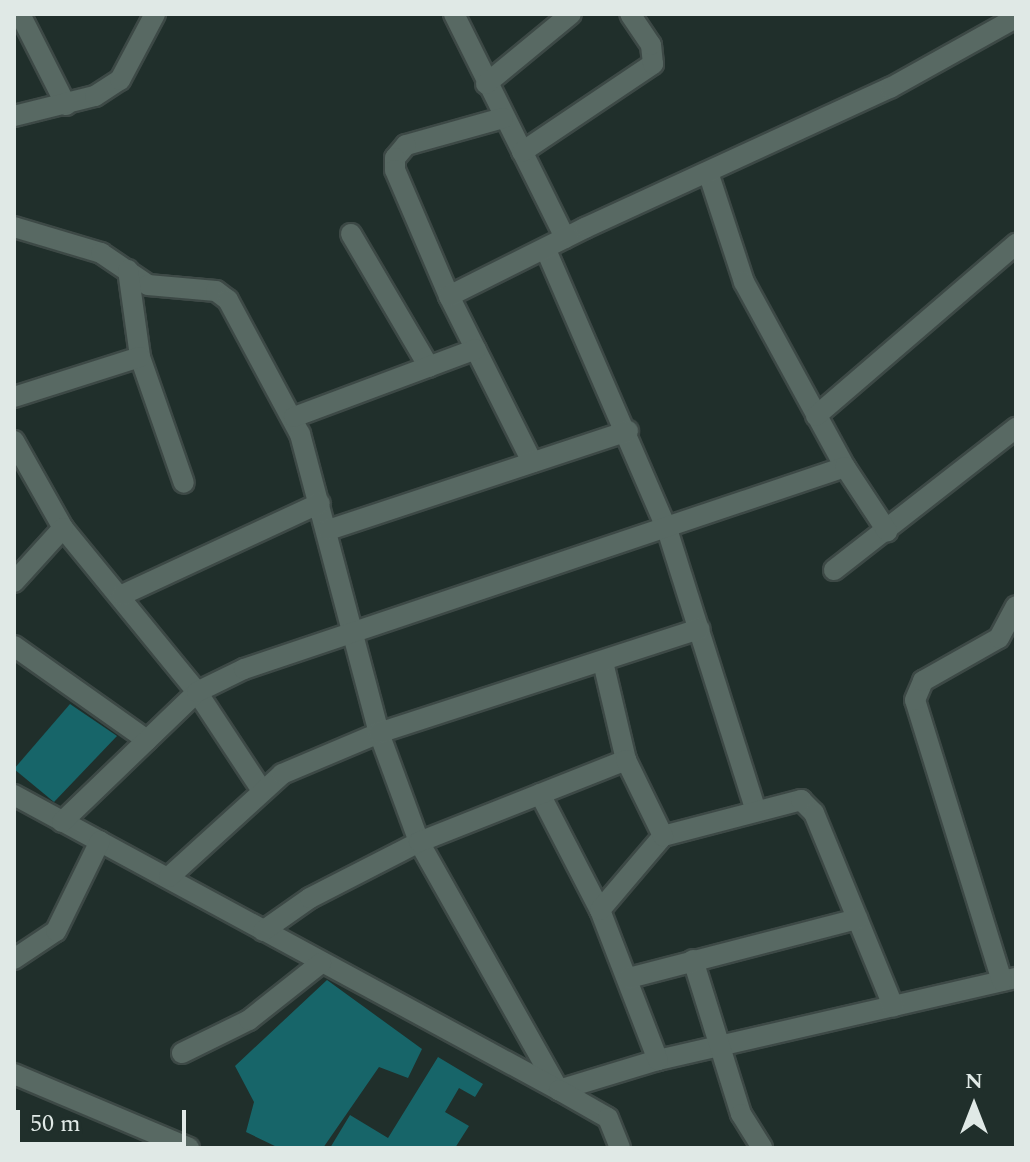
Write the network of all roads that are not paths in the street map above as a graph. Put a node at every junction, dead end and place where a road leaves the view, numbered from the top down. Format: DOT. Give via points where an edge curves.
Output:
graph roads {
  1 [pos="20,14"];
  2 [pos="155,14"];
  3 [pos="454,14"];
  4 [pos="571,14"];
  5 [pos="630,14"];
  6 [pos="1016,18"];
  7 [pos="486,84"];
  8 [pos="66,105"];
  9 [pos="14,116"];
  10 [pos="503,118"];
  11 [pos="522,152"];
  12 [pos="708,172"];
  13 [pos="14,227"];
  14 [pos="351,234"];
  15 [pos="565,238"];
  16 [pos="1016,244"];
  17 [pos="546,250"];
  18 [pos="128,270"];
  19 [pos="449,296"];
  20 [pos="476,349"];
  21 [pos="140,357"];
  22 [pos="429,367"];
  23 [pos="14,397"];
  24 [pos="816,416"];
  25 [pos="294,417"];
  26 [pos="1016,428"];
  27 [pos="628,431"];
  28 [pos="14,441"];
  29 [pos="532,462"];
  30 [pos="845,467"];
  31 [pos="184,483"];
  32 [pos="320,503"];
  33 [pos="63,528"];
  34 [pos="667,529"];
  35 [pos="328,530"];
  36 [pos="887,531"];
  37 [pos="834,570"];
  38 [pos="14,582"];
  39 [pos="122,595"];
  40 [pos="1016,606"];
  41 [pos="700,629"];
  42 [pos="354,632"];
  43 [pos="14,646"];
  44 [pos="603,662"];
  45 [pos="197,692"];
  46 [pos="379,733"];
  47 [pos="147,740"];
  48 [pos="626,760"];
  49 [pos="261,789"];
  50 [pos="540,794"];
  51 [pos="14,795"];
  52 [pos="756,811"];
  53 [pos="62,822"];
  54 [pos="663,836"];
  55 [pos="100,841"];
  56 [pos="419,842"];
  57 [pos="169,877"];
  58 [pos="600,910"];
  59 [pos="857,919"];
  60 [pos="263,931"];
  61 [pos="17,953"];
  62 [pos="693,960"];
  63 [pos="321,963"];
  64 [pos="629,978"];
  65 [pos="1009,980"];
  66 [pos="893,1006"];
  67 [pos="720,1046"];
  68 [pos="182,1053"];
  69 [pos="658,1060"];
  70 [pos="14,1074"];
  71 [pos="559,1090"];
  72 [pos="158,1140"];
  73 [pos="189,1148"];
  74 [pos="620,1148"];
  75 [pos="762,1148"];
  1 -- 8 [label="street"];
  2 -- 8 [label="street" via="120,80 95,96"];
  3 -- 7 [label="street"];
  4 -- 7 [label="street"];
  5 -- 11 [label="street" via="651,45 653,64"];
  6 -- 12 [label="street" via="890,88"];
  7 -- 10 [label="street"];
  8 -- 9 [label="street"];
  10 -- 11 [label="street"];
  10 -- 19 [label="street" via="423,138 406,145 395,158 402,193"];
  11 -- 15 [label="street"];
  12 -- 15 [label="street"];
  12 -- 24 [label="street" via="740,273"];
  13 -- 18 [label="street" via="101,253"];
  14 -- 22 [label="street"];
  15 -- 17 [label="street"];
  16 -- 24 [label="street"];
  17 -- 19 [label="street"];
  17 -- 27 [label="street"];
  18 -- 21 [label="street"];
  18 -- 25 [label="street" via="148,285 222,294"];
  19 -- 20 [label="street"];
  20 -- 22 [label="street"];
  20 -- 29 [label="street"];
  21 -- 23 [label="street"];
  21 -- 31 [label="street"];
  22 -- 25 [label="street"];
  24 -- 30 [label="street"];
  25 -- 32 [label="street"];
  26 -- 36 [label="street"];
  27 -- 29 [label="street"];
  27 -- 34 [label="street"];
  28 -- 33 [label="street"];
  29 -- 35 [label="street"];
  30 -- 34 [label="street"];
  30 -- 36 [label="street"];
  32 -- 35 [label="street"];
  32 -- 39 [label="street"];
  33 -- 38 [label="street"];
  33 -- 39 [label="street"];
  34 -- 41 [label="street"];
  34 -- 42 [label="street"];
  35 -- 42 [label="street"];
  36 -- 37 [label="street"];
  39 -- 45 [label="street"];
  40 -- 65 [label="street" via="999,638 923,681 915,700"];
  41 -- 44 [label="street"];
  41 -- 52 [label="street"];
  42 -- 45 [label="street" via="244,669"];
  42 -- 46 [label="street"];
  43 -- 47 [label="street"];
  44 -- 46 [label="street"];
  44 -- 48 [label="street"];
  45 -- 47 [label="street"];
  45 -- 49 [label="street"];
  46 -- 49 [label="street" via="282,774"];
  46 -- 56 [label="street"];
  47 -- 53 [label="street"];
  48 -- 50 [label="street"];
  48 -- 54 [label="street"];
  49 -- 57 [label="street"];
  50 -- 56 [label="street"];
  50 -- 58 [label="street"];
  51 -- 53 [label="street"];
  52 -- 54 [label="street"];
  52 -- 59 [label="street" via="791,801 807,803"];
  53 -- 55 [label="street"];
  54 -- 58 [label="street"];
  55 -- 57 [label="street"];
  55 -- 61 [label="street" via="56,931 46,943"];
  56 -- 60 [label="street" via="310,898"];
  56 -- 71 [label="street"];
  57 -- 60 [label="street"];
  58 -- 64 [label="street"];
  59 -- 62 [label="street"];
  59 -- 66 [label="street"];
  60 -- 63 [label="street"];
  62 -- 64 [label="street"];
  62 -- 67 [label="street"];
  63 -- 68 [label="street" via="249,1020"];
  63 -- 71 [label="street"];
  64 -- 69 [label="street"];
  65 -- 66 [label="street"];
  66 -- 67 [label="street"];
  67 -- 69 [label="street"];
  67 -- 75 [label="street" via="741,1114"];
  69 -- 71 [label="street"];
  70 -- 72 [label="street"];
  71 -- 74 [label="street" via="608,1118"];
  72 -- 73 [label="street"];
}
